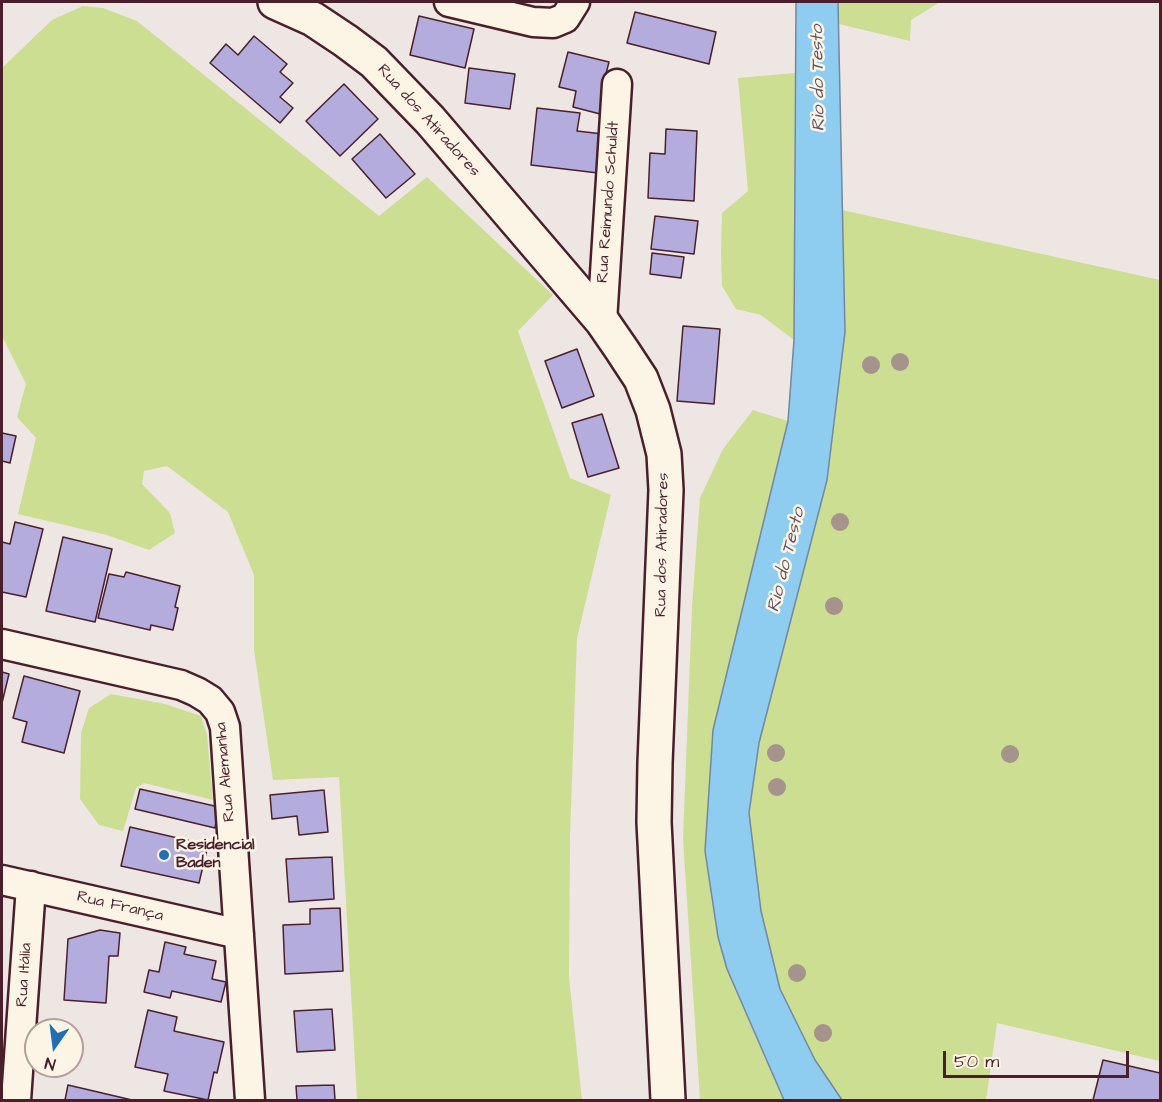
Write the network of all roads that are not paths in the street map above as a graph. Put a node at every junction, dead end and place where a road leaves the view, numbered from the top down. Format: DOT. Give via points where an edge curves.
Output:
graph roads {
  1 [pos="275,2"];
  2 [pos="450,2"];
  3 [pos="576,2"];
  4 [pos="617,84"];
  5 [pos="602,321"];
  6 [pos="2,644"];
  7 [pos="2,880"];
  8 [pos="31,886"];
  9 [pos="239,934"];
  10 [pos="16,1101"];
  11 [pos="250,1101"];
  12 [pos="668,1101"];
  1 -- 5 [label="street, Rua dos Atiradores" via="313,19 374,62 430,120"];
  2 -- 3 [label="street" via="553,23 565,18"];
  4 -- 5 [label="street, Rua Reimundo Schuldt"];
  5 -- 12 [label="street, Rua dos Atiradores" via="641,379 664,454 654,822"];
  6 -- 9 [label="street, Rua Alemanha" via="181,686 210,700 220,712 225,727"];
  7 -- 8 [label="street, Rua França"];
  8 -- 9 [label="street, Rua França"];
  8 -- 10 [label="street, Rua Itália"];
  9 -- 11 [label="street, Rua Alemanha"];
}
